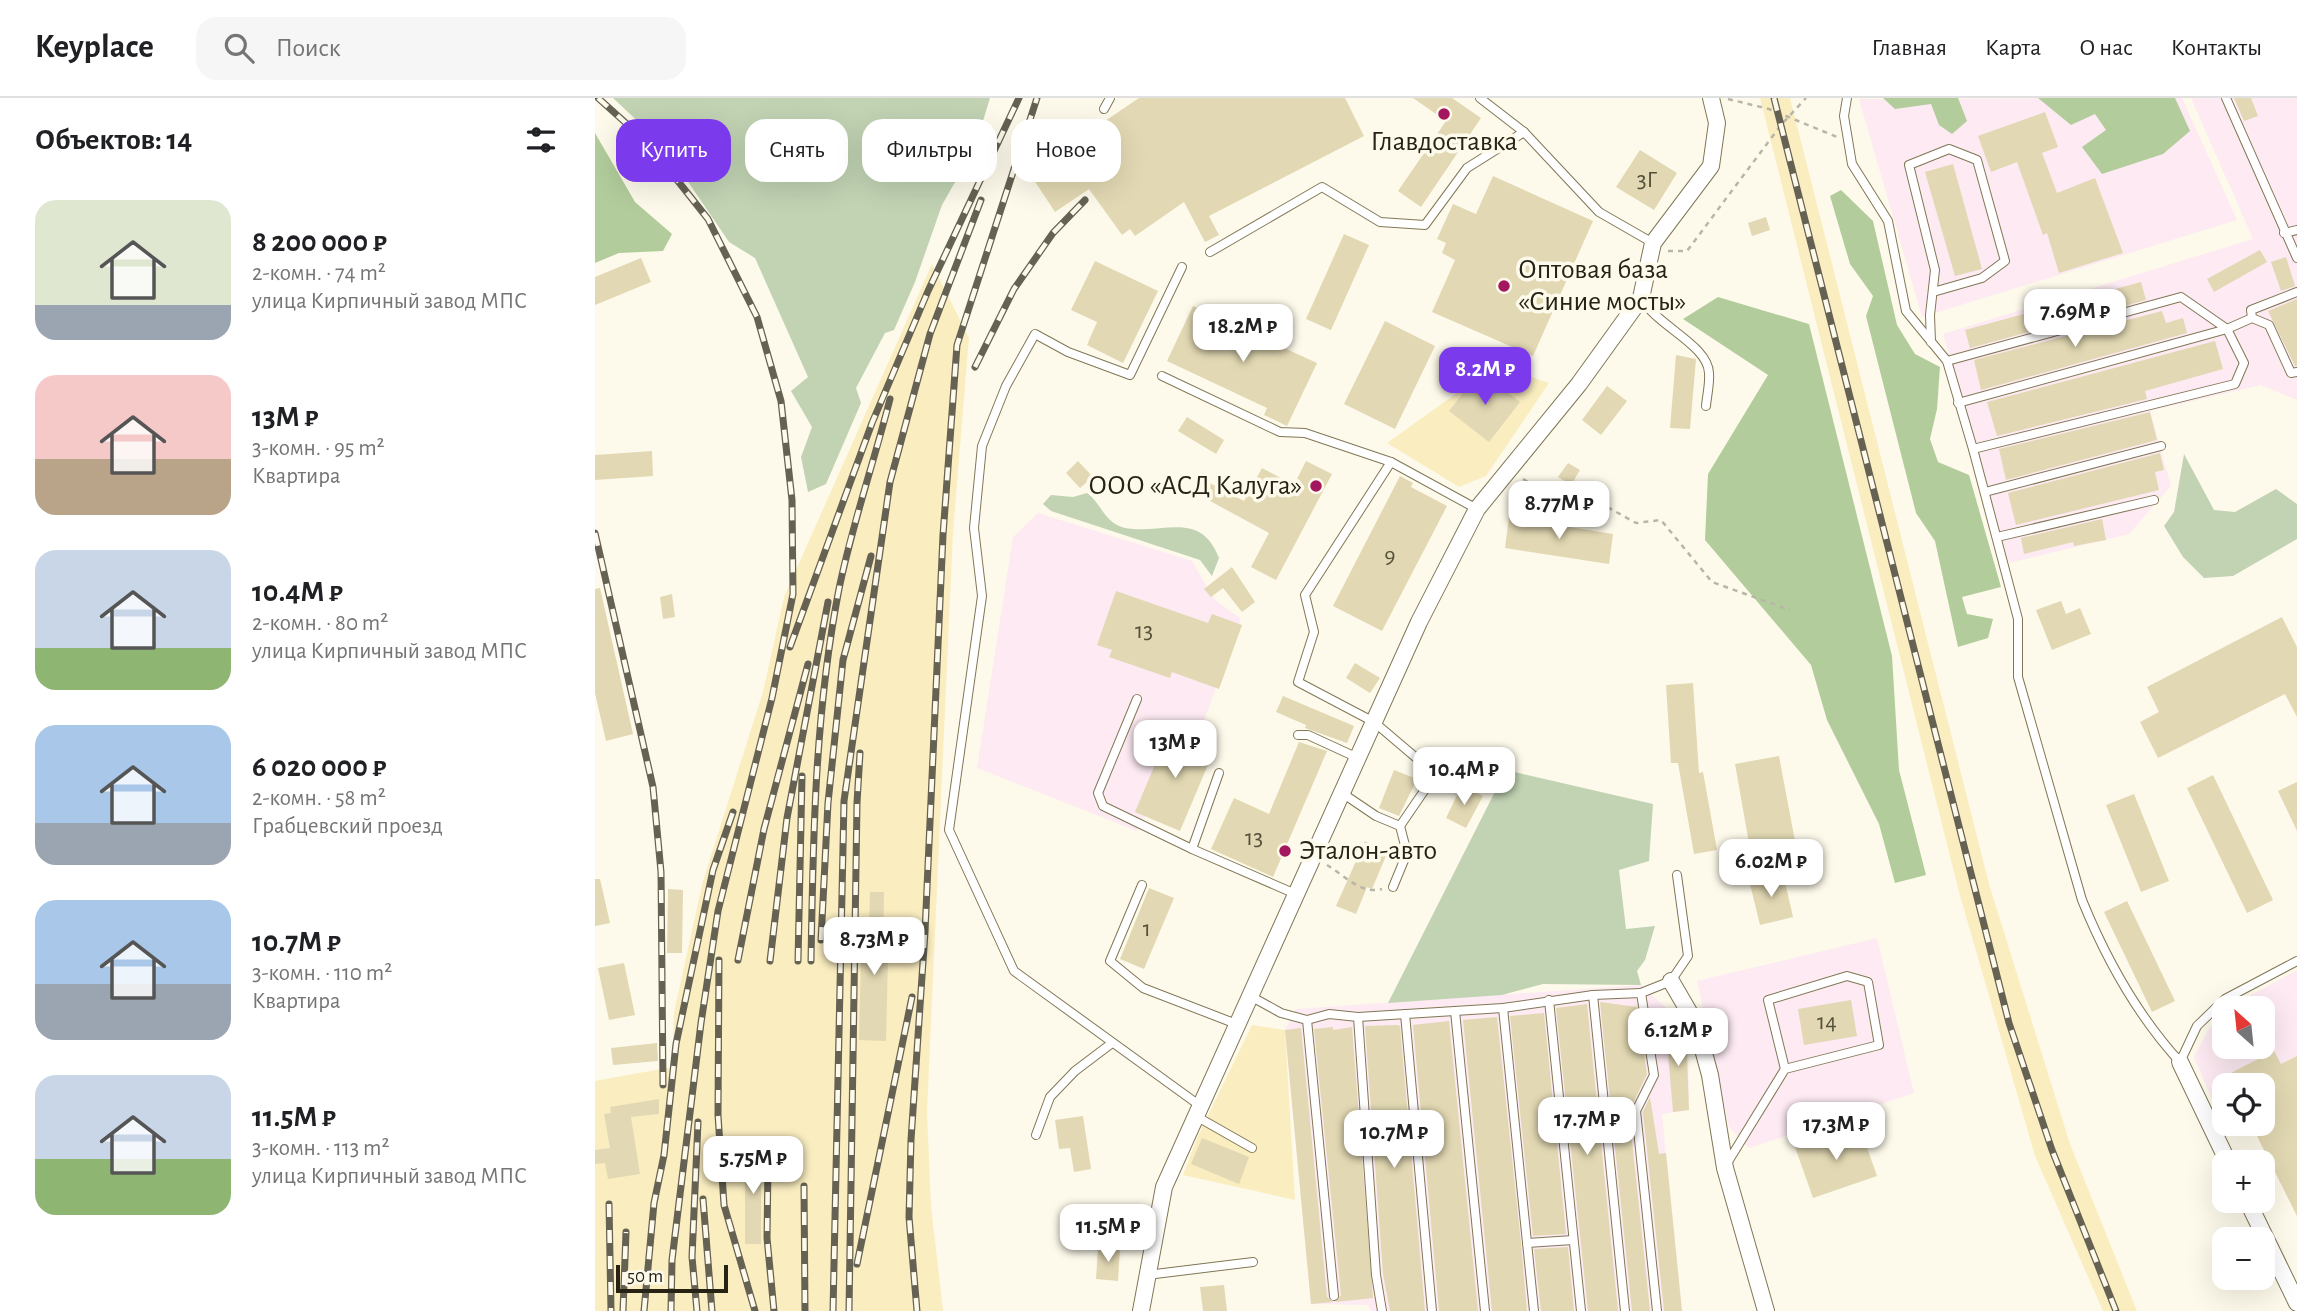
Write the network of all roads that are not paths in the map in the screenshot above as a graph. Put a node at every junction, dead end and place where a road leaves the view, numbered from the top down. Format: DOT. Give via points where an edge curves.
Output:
graph roads {
  1 [pos="1110,98"];
  2 [pos="1480,98"];
  3 [pos="1711,98"];
  4 [pos="1847,98"];
  5 [pos="2226,98"];
  6 [pos="1104,109"];
  7 [pos="1524,132"];
  8 [pos="2297,230"];
  9 [pos="2284,233"];
  10 [pos="1653,243"];
  11 [pos="1210,252"];
  12 [pos="2297,258"];
  13 [pos="1182,267"];
  14 [pos="1933,292"];
  15 [pos="2297,292"];
  16 [pos="1641,298"];
  17 [pos="2252,318"];
  18 [pos="2227,329"];
  19 [pos="1931,342"];
  20 [pos="1947,361"];
  21 [pos="2297,372"];
  22 [pos="1162,376"];
  23 [pos="1958,403"];
  24 [pos="1706,406"];
  25 [pos="2161,446"];
  26 [pos="1973,449"];
  27 [pos="1391,462"];
  28 [pos="1985,492"];
  29 [pos="2154,500"];
  30 [pos="1477,509"];
  31 [pos="1997,537"];
  32 [pos="1137,699"];
  33 [pos="1374,722"];
  34 [pos="1298,735"];
  35 [pos="1358,758"];
  36 [pos="1219,773"];
  37 [pos="1342,793"];
  38 [pos="1400,826"];
  39 [pos="1192,849"];
  40 [pos="1677,875"];
  41 [pos="1142,885"];
  42 [pos="1393,887"];
  43 [pos="1298,895"];
  44 [pos="2297,961"];
  45 [pos="1671,981"];
  46 [pos="1641,993"];
  47 [pos="1593,995"];
  48 [pos="1252,997"];
  49 [pos="1549,1000"];
  50 [pos="1503,1008"];
  51 [pos="1455,1011"];
  52 [pos="1405,1014"];
  53 [pos="1358,1017"];
  54 [pos="1307,1020"];
  55 [pos="1239,1025"];
  56 [pos="1112,1043"];
  57 [pos="2180,1062"];
  58 [pos="1785,1069"];
  59 [pos="1197,1110"];
  60 [pos="1036,1135"];
  61 [pos="1252,1148"];
  62 [pos="2222,1150"];
  63 [pos="1725,1168"];
  64 [pos="2252,1213"];
  65 [pos="1573,1240"];
  66 [pos="1527,1243"];
  67 [pos="1253,1262"];
  68 [pos="1147,1275"];
  69 [pos="1333,1296"];
  70 [pos="2297,1303"];
  71 [pos="1141,1311"];
  72 [pos="1382,1311"];
  73 [pos="1432,1311"];
  74 [pos="1485,1311"];
  75 [pos="1534,1311"];
  76 [pos="1581,1311"];
  77 [pos="1625,1311"];
  78 [pos="1657,1311"];
  79 [pos="1766,1311"];
  1 -- 6 [label="lane"];
  2 -- 7 [label="lane"];
  3 -- 10 [label="street" via="1717,123 1711,166"];
  4 -- 19 [label="lane" via="1844,116 1852,164 1888,221 1906,312"];
  5 -- 9 [label="lane"];
  7 -- 10 [label="lane" via="1599,212"];
  7 -- 11 [label="lane" via="1467,168 1425,225 1380,222 1322,187"];
  8 -- 9 [label="lane"];
  9 -- 12 [label="lane"];
  10 -- 16 [label="street"];
  13 -- 56 [label="lane" via="1130,375 1035,334 1006,386 982,446 974,528 982,596 949,830 1014,971"];
  14 -- 14 [label="lane" via="1935,270 1909,165 1949,149 1977,160 2005,261 1982,278"];
  14 -- 19 [label="lane"];
  15 -- 17 [label="lane" via="2251,310"];
  16 -- 24 [label="lane" via="1650,313 1700,350 1710,370"];
  16 -- 30 [label="street" via="1579,384"];
  17 -- 18 [label="lane"];
  17 -- 21 [label="lane" via="2269,325 2291,373"];
  18 -- 20 [label="lane" via="2181,297"];
  18 -- 23 [label="lane"];
  18 -- 26 [label="lane" via="2245,363 2235,384"];
  19 -- 20 [label="lane"];
  20 -- 23 [label="lane"];
  22 -- 27 [label="lane" via="1280,432 1305,433"];
  23 -- 26 [label="lane"];
  25 -- 28 [label="lane"];
  26 -- 28 [label="lane"];
  27 -- 30 [label="lane"];
  27 -- 33 [label="lane" via="1305,595 1314,632 1298,682"];
  28 -- 31 [label="lane"];
  29 -- 31 [label="lane"];
  30 -- 33 [label="street"];
  31 -- 57 [label="lane" via="2018,619 2018,677 2082,900 2124,986"];
  32 -- 39 [label="lane" via="1098,793 1103,806"];
  33 -- 35 [label="street"];
  33 -- 38 [label="lane" via="1427,767 1426,788"];
  34 -- 35 [label="lane" via="1308,735"];
  35 -- 37 [label="street"];
  36 -- 39 [label="lane"];
  37 -- 38 [label="lane"];
  37 -- 43 [label="street"];
  38 -- 42 [label="lane" via="1408,853"];
  39 -- 43 [label="lane"];
  40 -- 45 [label="lane" via="1688,956"];
  41 -- 55 [label="lane" via="1110,961 1143,988"];
  43 -- 48 [label="street"];
  44 -- 57 [label="lane" via="2225,999 2197,1026"];
  45 -- 46 [label="lane"];
  45 -- 63 [label="street" via="1696,1024 1710,1075"];
  46 -- 47 [label="lane"];
  46 -- 78 [label="lane" via="1654,1076 1636,1111"];
  47 -- 49 [label="lane"];
  47 -- 77 [label="lane"];
  48 -- 54 [label="lane"];
  48 -- 55 [label="street"];
  49 -- 50 [label="lane"];
  49 -- 65 [label="lane"];
  50 -- 51 [label="lane"];
  50 -- 66 [label="lane"];
  51 -- 52 [label="lane"];
  51 -- 74 [label="lane"];
  52 -- 53 [label="lane"];
  52 -- 73 [label="lane"];
  53 -- 54 [label="lane" via="1329,1014"];
  53 -- 72 [label="lane"];
  54 -- 69 [label="lane"];
  55 -- 59 [label="street"];
  56 -- 59 [label="lane"];
  56 -- 60 [label="lane" via="1050,1097"];
  57 -- 62 [label="street"];
  58 -- 58 [label="lane" via="1768,1000 1847,976 1868,982 1879,1045"];
  58 -- 63 [label="lane"];
  59 -- 61 [label="lane"];
  59 -- 68 [label="street" via="1164,1187"];
  63 -- 79 [label="street"];
  64 -- 70 [label="street"];
  65 -- 66 [label="lane"];
  65 -- 76 [label="lane"];
  66 -- 75 [label="lane"];
  67 -- 68 [label="lane"];
  68 -- 71 [label="street"];
}
